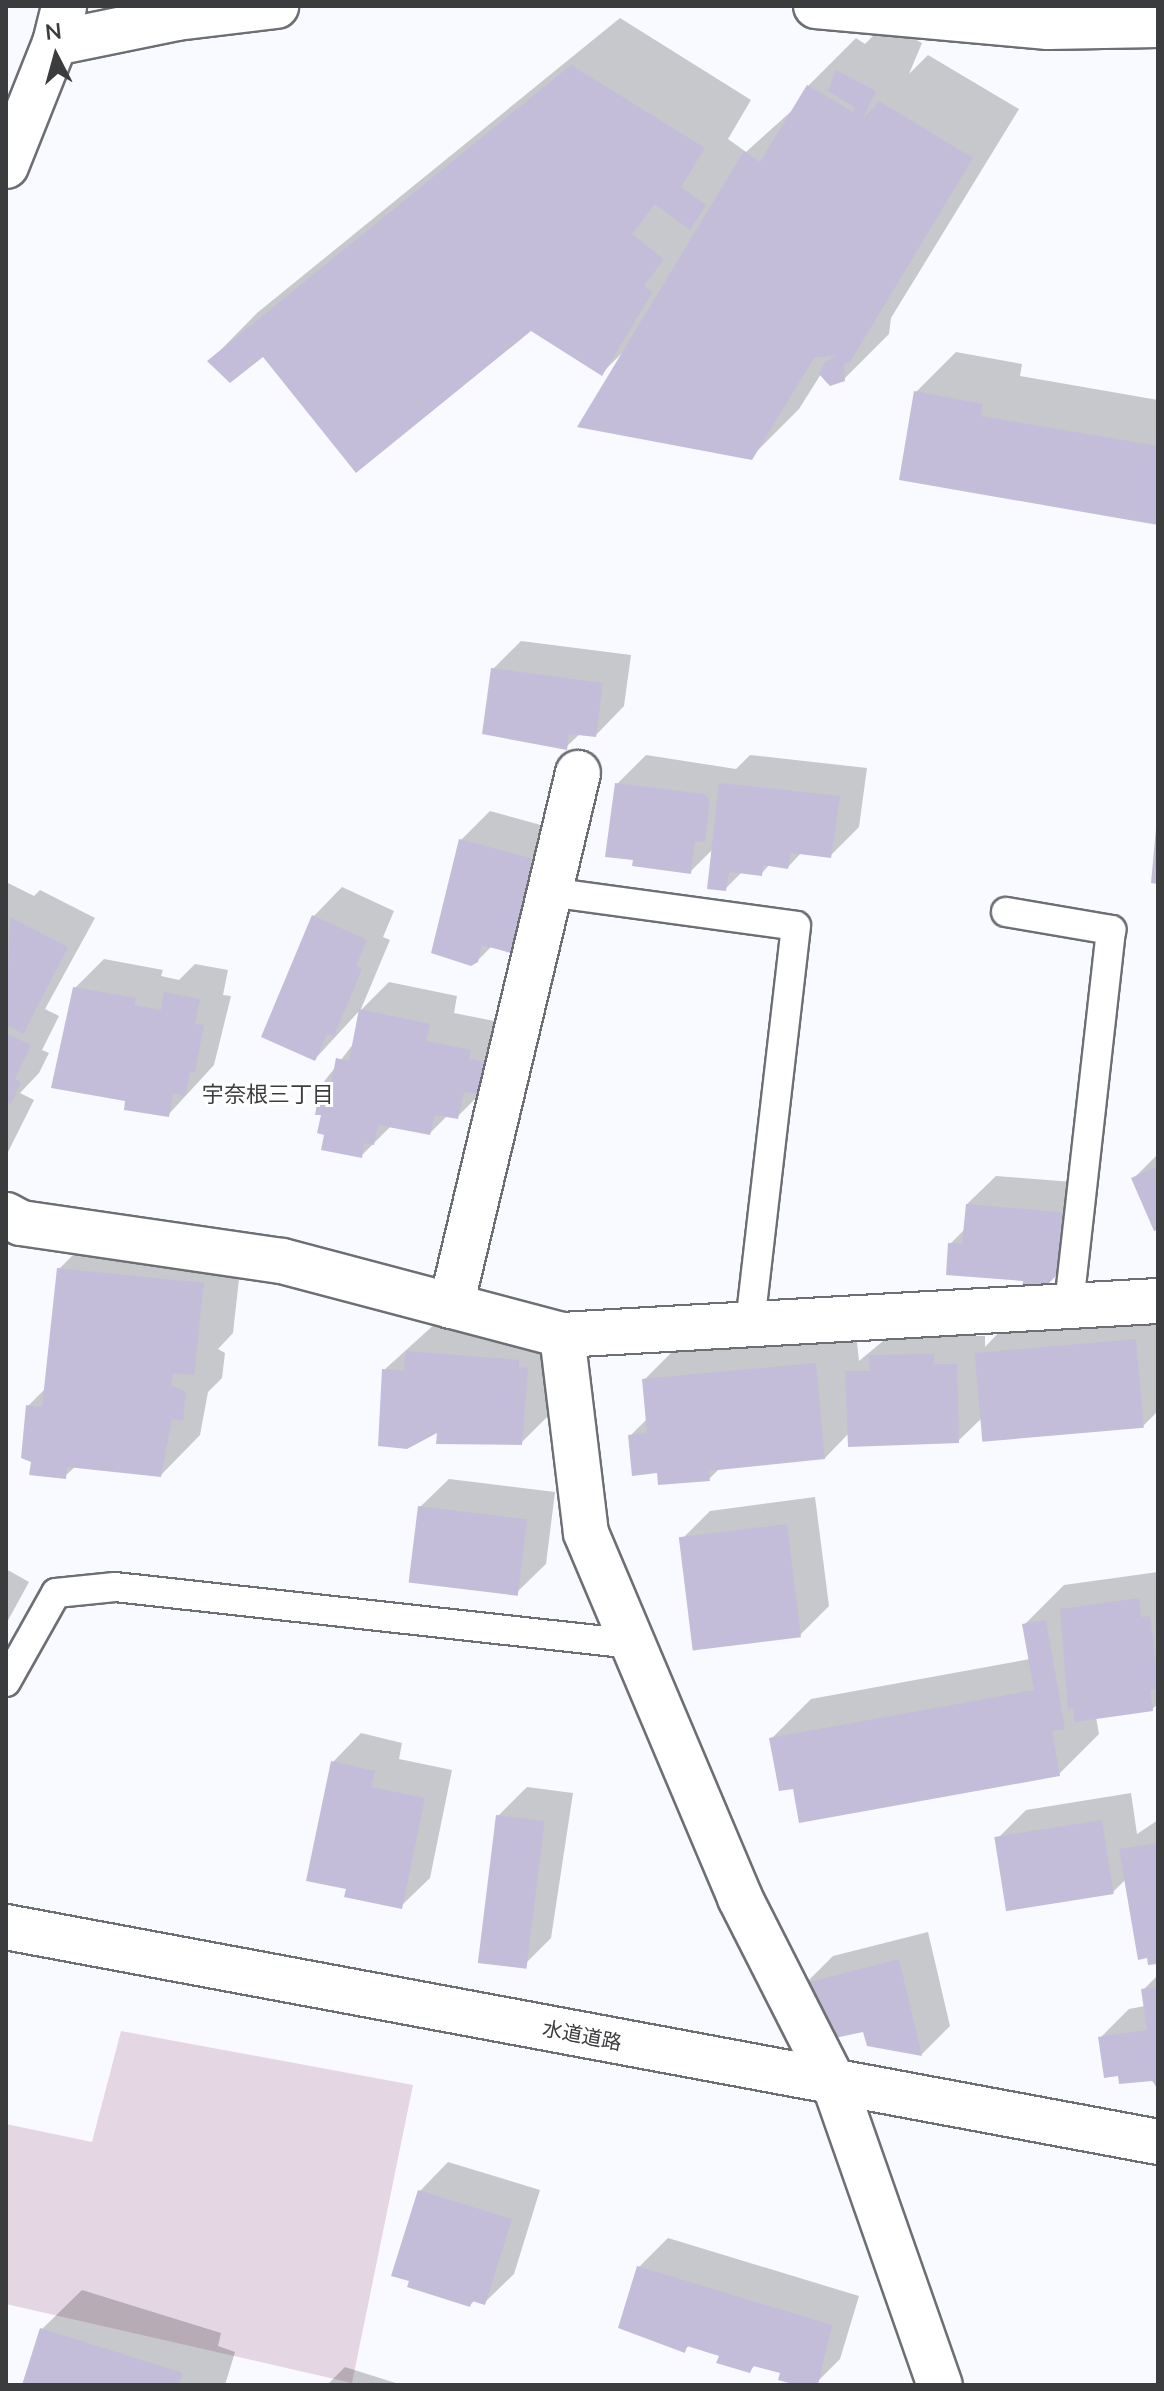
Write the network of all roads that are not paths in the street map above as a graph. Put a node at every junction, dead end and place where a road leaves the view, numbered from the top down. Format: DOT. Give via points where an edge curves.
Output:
graph roads {
  1 [pos="276,6"];
  2 [pos="816,6"];
  3 [pos="60,25"];
  4 [pos="1158,25"];
  5 [pos="10,145"];
  6 [pos="578,773"];
  7 [pos="549,892"];
  8 [pos="1006,912"];
  9 [pos="6,1215"];
  10 [pos="1158,1301"];
  11 [pos="451,1306"];
  12 [pos="1069,1306"];
  13 [pos="750,1325"];
  14 [pos="562,1335"];
  15 [pos="633,1644"];
  16 [pos="6,1682"];
  17 [pos="6,1927"];
  18 [pos="834,2083"];
  19 [pos="1158,2142"];
  20 [pos="940,2385"];
  1 -- 3 [label="street"];
  2 -- 4 [label="street" via="1048,27"];
  3 -- 5 [label="street"];
  6 -- 7 [label="street"];
  7 -- 11 [label="street"];
  7 -- 13 [label="lane" via="796,926"];
  8 -- 12 [label="lane" via="1111,930"];
  9 -- 11 [label="street" via="21,1223 282,1261"];
  10 -- 12 [label="street"];
  11 -- 14 [label="street"];
  12 -- 13 [label="street"];
  13 -- 14 [label="street"];
  14 -- 15 [label="street" via="586,1533"];
  15 -- 16 [label="lane" via="115,1587 56,1593"];
  15 -- 18 [label="street" via="740,1898"];
  17 -- 18 [label="street, 水道道路"];
  18 -- 19 [label="street, 水道道路"];
  18 -- 20 [label="street"];
}
